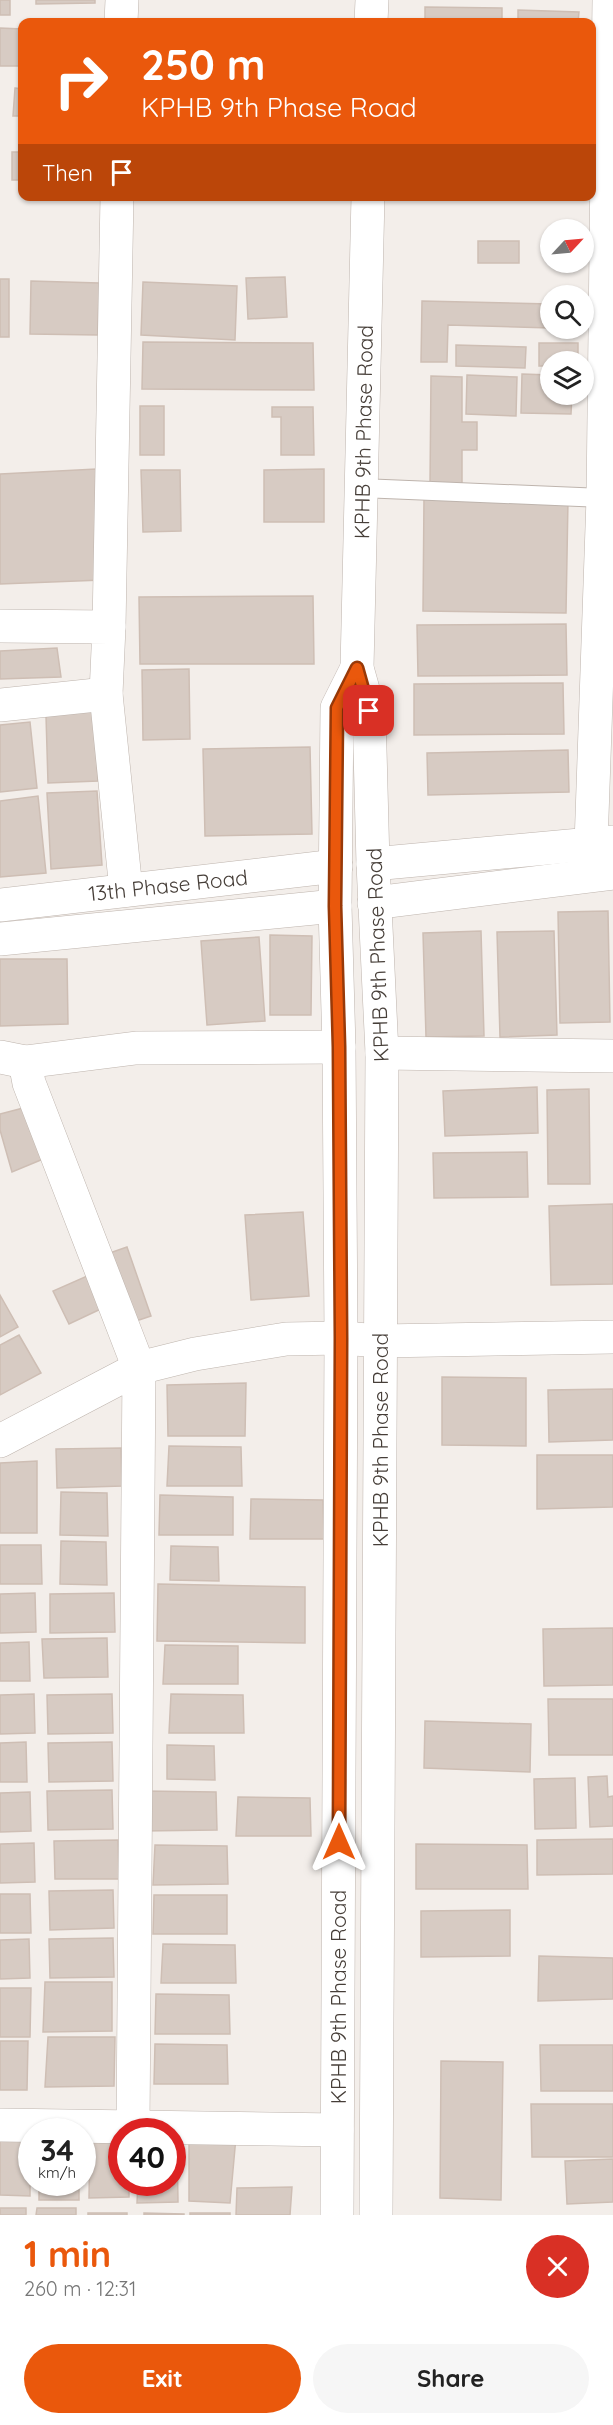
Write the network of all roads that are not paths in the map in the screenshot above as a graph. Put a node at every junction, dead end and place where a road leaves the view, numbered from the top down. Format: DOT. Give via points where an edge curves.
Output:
graph roads {
  1 [pos="122,0"];
  2 [pos="372,0"];
  3 [pos="609,0"];
  4 [pos="121,18"];
  5 [pos="371,18"];
  6 [pos="603,155"];
  7 [pos="117,201"];
  8 [pos="368,201"];
  9 [pos="361,488"];
  10 [pos="603,498"];
  11 [pos="0,626"];
  12 [pos="108,627"];
  13 [pos="357,668"];
  14 [pos="106,694"];
  15 [pos="0,705"];
  16 [pos="336,752"];
  17 [pos="370,752"];
  18 [pos="602,843"];
  19 [pos="373,864"];
  20 [pos="336,866"];
  21 [pos="613,873"];
  22 [pos="126,890"];
  23 [pos="374,903"];
  24 [pos="0,905"];
  25 [pos="335,906"];
  26 [pos="0,939"];
  27 [pos="339,1047"];
  28 [pos="382,1053"];
  29 [pos="613,1056"];
  30 [pos="12,1060"];
  31 [pos="613,1337"];
  32 [pos="341,1338"];
  33 [pos="381,1341"];
  34 [pos="140,1368"];
  35 [pos="0,1441"];
  36 [pos="133,2118"];
  37 [pos="0,2125"];
  38 [pos="108,2126"];
  39 [pos="186,2127"];
  40 [pos="337,2130"];
  41 [pos="337,2215"];
  42 [pos="376,2215"];
  1 -- 4 [label="street"];
  2 -- 5 [label="street"];
  3 -- 6 [label="street"];
  6 -- 10 [label="street"];
  7 -- 12 [label="street"];
  8 -- 9 [label="street, KPHB 9th Phase Road"];
  9 -- 10 [label="lane"];
  9 -- 13 [label="street, KPHB 9th Phase Road"];
  10 -- 18 [label="street"];
  11 -- 12 [label="street"];
  12 -- 14 [label="street"];
  13 -- 16 [label="street, KPHB 9th Phase Road" via="337,708"];
  13 -- 17 [label="street, KPHB 9th Phase Road" via="369,711"];
  14 -- 15 [label="street"];
  14 -- 22 [label="street"];
  16 -- 17 [label="street"];
  16 -- 20 [label="street, KPHB 9th Phase Road"];
  17 -- 19 [label="street, KPHB 9th Phase Road"];
  18 -- 19 [label="street"];
  19 -- 23 [label="street, KPHB 9th Phase Road"];
  20 -- 22 [label="street, 13th Phase Road"];
  20 -- 25 [label="street, KPHB 9th Phase Road"];
  21 -- 23 [label="street"];
  22 -- 24 [label="street, 13th Phase Road"];
  23 -- 28 [label="street, KPHB 9th Phase Road"];
  25 -- 26 [label="street, 13th Phase Road"];
  25 -- 27 [label="street, KPHB 9th Phase Road"];
  27 -- 30 [label="street" via="136,1048"];
  27 -- 32 [label="street, KPHB 9th Phase Road"];
  28 -- 29 [label="street"];
  28 -- 33 [label="street, KPHB 9th Phase Road"];
  30 -- 34 [label="street" via="29,1083"];
  31 -- 33 [label="street"];
  32 -- 33 [label="street"];
  32 -- 34 [label="street" via="286,1339 195,1354"];
  32 -- 40 [label="street, KPHB 9th Phase Road"];
  33 -- 42 [label="street, KPHB 9th Phase Road"];
  34 -- 35 [label="street"];
  34 -- 36 [label="street"];
  37 -- 38 [label="street"];
  39 -- 40 [label="street"];
  40 -- 41 [label="street, KPHB 9th Phase Road"];
}
